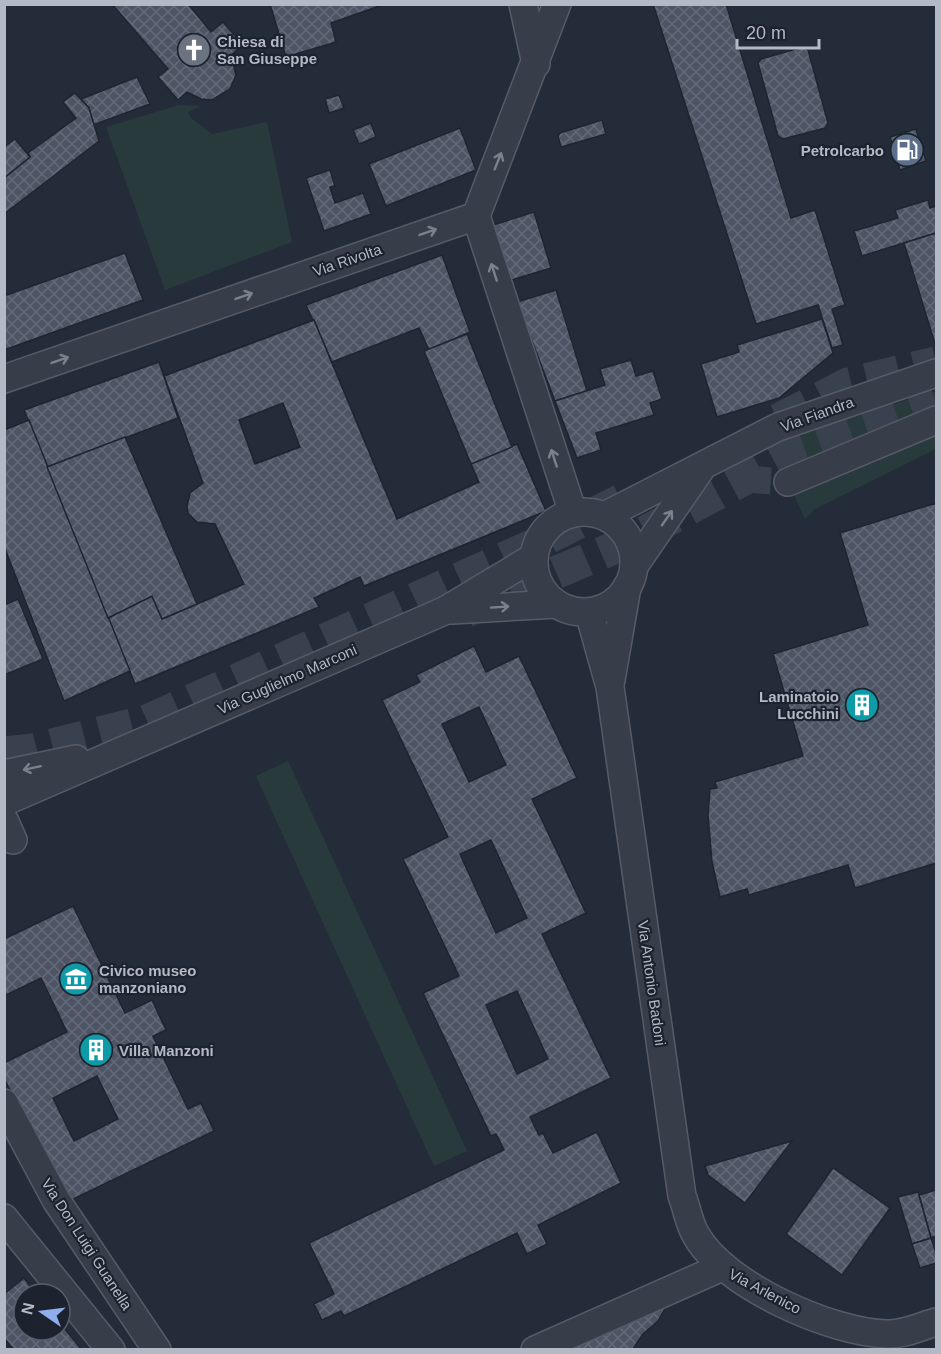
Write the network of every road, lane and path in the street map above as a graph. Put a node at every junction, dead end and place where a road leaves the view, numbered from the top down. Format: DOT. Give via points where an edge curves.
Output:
graph roads {
  1 [pos="523,4"];
  2 [pos="557,4"];
  3 [pos="536,64"];
  4 [pos="476,216"];
  5 [pos="936,373"];
  6 [pos="4,379"];
  7 [pos="936,420"];
  8 [pos="702,466"];
  9 [pos="788,482"];
  10 [pos="573,513"];
  11 [pos="604,516"];
  12 [pos="534,557"];
  13 [pos="630,577"];
  14 [pos="556,604"];
  15 [pos="444,610"];
  16 [pos="589,612"];
  17 [pos="610,687"];
  18 [pos="130,747"];
  19 [pos="4,774"];
  20 [pos="4,802"];
  21 [pos="4,1104"];
  22 [pos="4,1218"];
  23 [pos="722,1267"];
  24 [pos="936,1322"];
  25 [pos="111,1350"];
  26 [pos="157,1350"];
  27 [pos="535,1350"];
  1 -- 3 [label="street"];
  2 -- 3 [label="street"];
  4 -- 3 [label="street, one-way"];
  6 -- 4 [label="street, Via Rivolta, one-way"];
  10 -- 4 [label="street, one-way"];
  5 -- 8 [label="street, Via Fiandra" via="778,428"];
  7 -- 9 [label="street"];
  8 -- 11 [label="street, Via Fiandra"];
  13 -- 8 [label="street, Via Fiandra, one-way"];
  10 -- 11 [label="street"];
  10 -- 12 [label="street" via="542,534"];
  11 -- 13 [label="street" via="627,537 632,551"];
  12 -- 14 [label="street" via="538,584"];
  12 -- 15 [label="street, Via Guglielmo Marconi"];
  13 -- 16 [label="street" via="611,604"];
  13 -- 17 [label="street, Via Antonio Badoni"];
  15 -- 14 [label="street, Via Guglielmo Marconi, one-way"];
  14 -- 16 [label="street"];
  15 -- 18 [label="street, Via Guglielmo Marconi"];
  16 -- 17 [label="street, Via Antonio Badoni"];
  17 -- 23 [label="street, Via Antonio Badoni" via="682,1196 696,1235"];
  18 -- 19 [label="street, Via Guglielmo Marconi, one-way"];
  18 -- 20 [label="street, Via Guglielmo Marconi"];
  21 -- 26 [label="street, Via Don Luigi Guanella" via="56,1200"];
  22 -- 25 [label="street"];
  23 -- 24 [label="street, Via Arlenico" via="781,1303 854,1331 890,1335"];
  23 -- 27 [label="street, Via Arlenico"];
}
